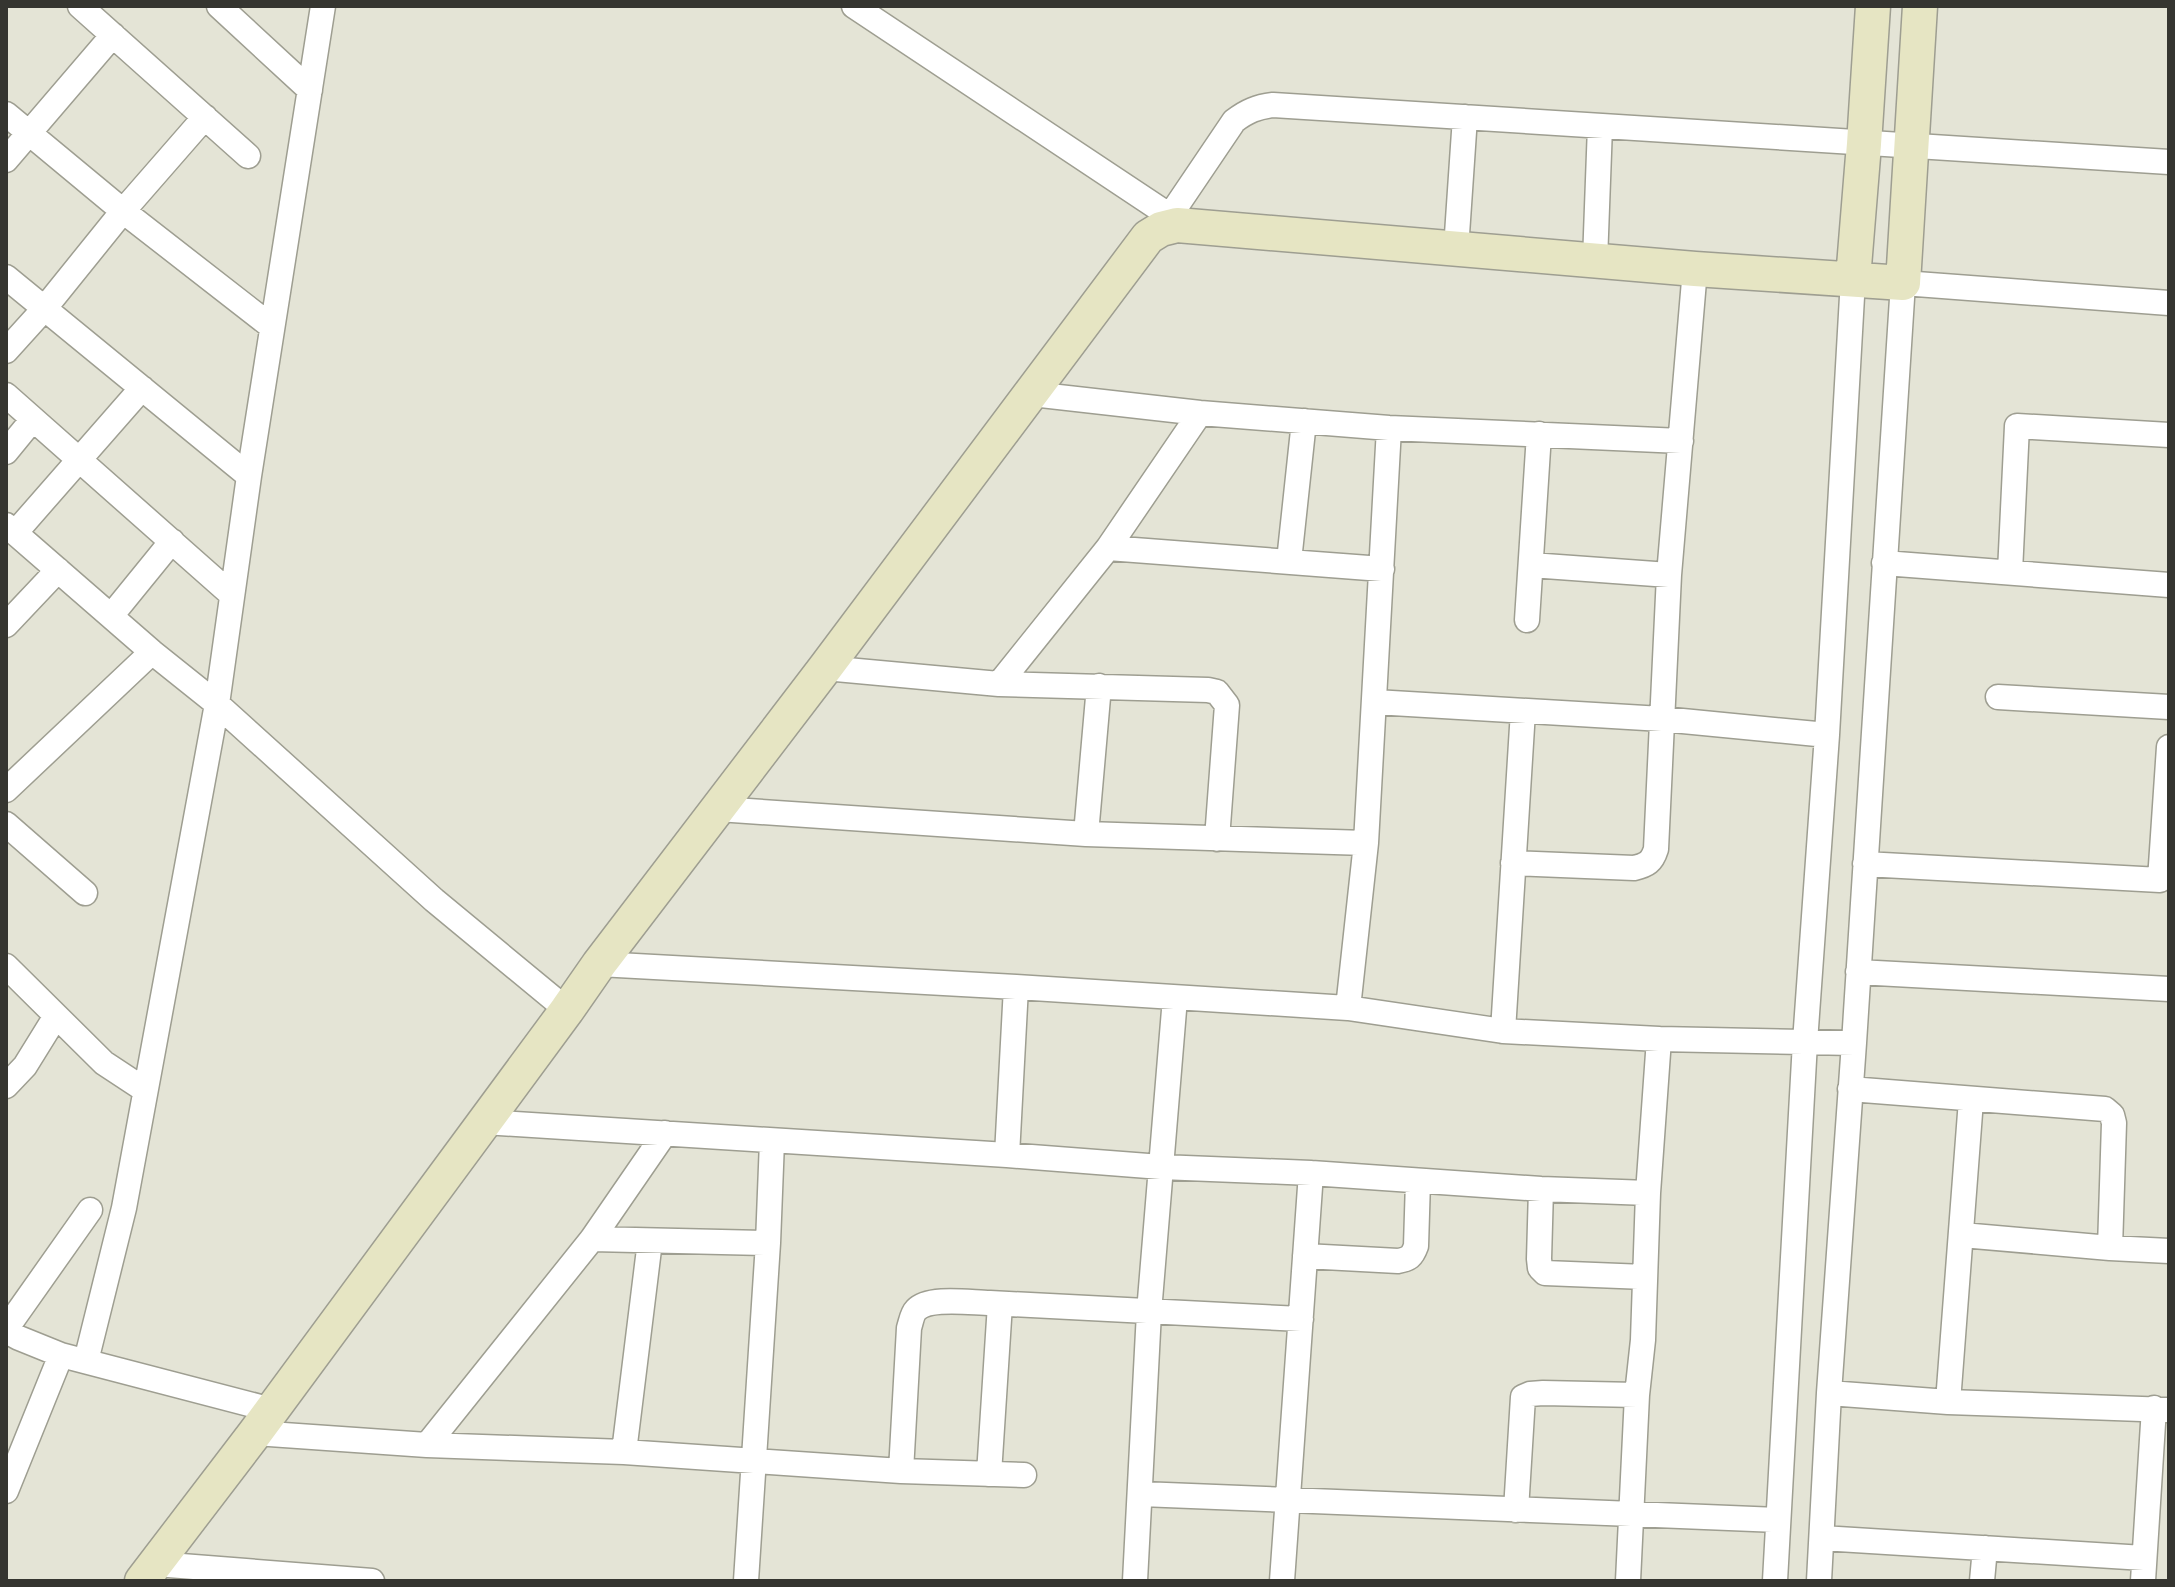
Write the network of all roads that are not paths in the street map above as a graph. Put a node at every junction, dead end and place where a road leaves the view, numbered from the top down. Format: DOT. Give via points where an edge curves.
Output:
graph roads {
  1 [pos="80,6"];
  2 [pos="219,6"];
  3 [pos="323,6"];
  4 [pos="854,6"];
  5 [pos="1873,6"];
  6 [pos="1920,6"];
  7 [pos="113,35"];
  8 [pos="310,90"];
  9 [pos="6,114"];
  10 [pos="205,117"];
  11 [pos="1465,117"];
  12 [pos="1600,126"];
  13 [pos="29,132"];
  14 [pos="1864,144"];
  15 [pos="1911,146"];
  16 [pos="248,156"];
  17 [pos="6,160"];
  18 [pos="2169,162"];
  19 [pos="123,211"];
  20 [pos="1165,222"];
  21 [pos="1456,249"];
  22 [pos="1595,261"];
  23 [pos="1695,269"];
  24 [pos="6,277"];
  25 [pos="1853,279"];
  26 [pos="1903,283"];
  27 [pos="2169,303"];
  28 [pos="44,309"];
  29 [pos="272,327"];
  30 [pos="6,351"];
  31 [pos="142,388"];
  32 [pos="1032,394"];
  33 [pos="6,395"];
  34 [pos="1200,413"];
  35 [pos="33,419"];
  36 [pos="1304,421"];
  37 [pos="1389,428"];
  38 [pos="1539,434"];
  39 [pos="2169,435"];
  40 [pos="1681,441"];
  41 [pos="6,452"];
  42 [pos="80,460"];
  43 [pos="249,476"];
  44 [pos="11,529"];
  45 [pos="172,541"];
  46 [pos="1108,548"];
  47 [pos="1289,561"];
  48 [pos="1884,563"];
  49 [pos="1531,565"];
  50 [pos="1382,569"];
  51 [pos="58,570"];
  52 [pos="2010,572"];
  53 [pos="1669,575"];
  54 [pos="2169,585"];
  55 [pos="232,595"];
  56 [pos="111,616"];
  57 [pos="1527,620"];
  58 [pos="6,625"];
  59 [pos="152,652"];
  60 [pos="825,668"];
  61 [pos="999,684"];
  62 [pos="1099,686"];
  63 [pos="1998,697"];
  64 [pos="1375,702"];
  65 [pos="217,704"];
  66 [pos="2169,707"];
  67 [pos="1523,711"];
  68 [pos="1662,719"];
  69 [pos="1827,735"];
  70 [pos="2169,747"];
  71 [pos="6,790"];
  72 [pos="718,809"];
  73 [pos="6,824"];
  74 [pos="1086,834"];
  75 [pos="1217,839"];
  76 [pos="1366,843"];
  77 [pos="1513,863"];
  78 [pos="1865,864"];
  79 [pos="85,893"];
  80 [pos="599,964"];
  81 [pos="6,966"];
  82 [pos="1858,972"];
  83 [pos="1016,987"];
  84 [pos="2169,989"];
  85 [pos="1175,998"];
  86 [pos="1348,1008"];
  87 [pos="567,1010"];
  88 [pos="56,1016"];
  89 [pos="1503,1031"];
  90 [pos="1659,1039"];
  91 [pos="1805,1042"];
  92 [pos="1854,1043"];
  93 [pos="6,1086"];
  94 [pos="1850,1089"];
  95 [pos="145,1090"];
  96 [pos="1971,1100"];
  97 [pos="484,1122"];
  98 [pos="665,1133"];
  99 [pos="772,1141"];
  100 [pos="1007,1155"];
  101 [pos="1161,1167"];
  102 [pos="1311,1173"];
  103 [pos="1418,1181"];
  104 [pos="1541,1189"];
  105 [pos="1648,1193"];
  106 [pos="90,1210"];
  107 [pos="1962,1235"];
  108 [pos="592,1239"];
  109 [pos="650,1241"];
  110 [pos="768,1243"];
  111 [pos="2110,1248"];
  112 [pos="2169,1251"];
  113 [pos="1305,1256"];
  114 [pos="1645,1277"];
  115 [pos="1000,1304"];
  116 [pos="1149,1312"];
  117 [pos="1301,1319"];
  118 [pos="6,1330"];
  119 [pos="61,1355"];
  120 [pos="86,1361"];
  121 [pos="1829,1393"];
  122 [pos="1637,1395"];
  123 [pos="1948,1402"];
  124 [pos="2162,1409"];
  125 [pos="264,1421"];
  126 [pos="427,1445"];
  127 [pos="624,1452"];
  128 [pos="754,1460"];
  129 [pos="901,1471"];
  130 [pos="989,1474"];
  131 [pos="1024,1475"];
  132 [pos="6,1491"];
  133 [pos="1141,1494"];
  134 [pos="1286,1499"];
  135 [pos="1516,1510"];
  136 [pos="1631,1515"];
  137 [pos="1778,1520"];
  138 [pos="1822,1538"];
  139 [pos="1985,1548"];
  140 [pos="2144,1569"];
  141 [pos="149,1572"];
  142 [pos="229,1575"];
  143 [pos="372,1581"];
  144 [pos="746,1581"];
  145 [pos="1135,1581"];
  146 [pos="1282,1581"];
  147 [pos="1628,1581"];
  148 [pos="1775,1581"];
  149 [pos="1819,1581"];
  150 [pos="1982,1581"];
  1 -- 7 [label="street"];
  2 -- 8 [label="street"];
  3 -- 8 [label="street"];
  4 -- 20 [label="street"];
  5 -- 14 [label="street"];
  6 -- 15 [label="street"];
  7 -- 10 [label="street"];
  7 -- 13 [label="street"];
  8 -- 29 [label="street"];
  9 -- 13 [label="street"];
  10 -- 16 [label="street"];
  10 -- 19 [label="street"];
  11 -- 12 [label="street"];
  11 -- 20 [label="street" via="1273,105 1247,111 1234,121"];
  11 -- 21 [label="street"];
  12 -- 14 [label="street"];
  12 -- 22 [label="street"];
  13 -- 17 [label="street"];
  13 -- 19 [label="street"];
  14 -- 15 [label="street"];
  14 -- 25 [label="street"];
  15 -- 18 [label="street"];
  15 -- 26 [label="street"];
  19 -- 28 [label="street"];
  19 -- 29 [label="street"];
  20 -- 21 [label="street"];
  20 -- 32 [label="street" via="1148,237"];
  21 -- 22 [label="street"];
  22 -- 23 [label="street"];
  23 -- 25 [label="street"];
  23 -- 40 [label="street"];
  24 -- 28 [label="street"];
  25 -- 26 [label="street"];
  25 -- 69 [label="street"];
  26 -- 27 [label="street"];
  26 -- 48 [label="street"];
  28 -- 30 [label="street"];
  28 -- 31 [label="street"];
  29 -- 43 [label="street"];
  31 -- 42 [label="street"];
  31 -- 43 [label="street"];
  32 -- 34 [label="street"];
  32 -- 60 [label="street"];
  33 -- 35 [label="street"];
  34 -- 36 [label="street"];
  34 -- 46 [label="street"];
  35 -- 41 [label="street"];
  35 -- 42 [label="street"];
  36 -- 37 [label="street"];
  36 -- 47 [label="street"];
  37 -- 38 [label="street"];
  37 -- 50 [label="street"];
  38 -- 40 [label="street"];
  38 -- 49 [label="street"];
  39 -- 52 [label="street" via="2017,426"];
  40 -- 53 [label="street"];
  42 -- 44 [label="street"];
  42 -- 45 [label="street"];
  43 -- 55 [label="street"];
  44 -- 51 [label="street"];
  45 -- 55 [label="street"];
  45 -- 56 [label="street"];
  46 -- 47 [label="street"];
  46 -- 61 [label="street"];
  47 -- 50 [label="street"];
  48 -- 52 [label="street"];
  48 -- 78 [label="street"];
  49 -- 53 [label="street"];
  49 -- 57 [label="street"];
  50 -- 64 [label="street"];
  51 -- 56 [label="street"];
  51 -- 58 [label="street"];
  52 -- 54 [label="street"];
  53 -- 68 [label="street"];
  55 -- 65 [label="street"];
  56 -- 59 [label="street"];
  59 -- 65 [label="street"];
  59 -- 71 [label="street"];
  60 -- 61 [label="street"];
  60 -- 72 [label="street"];
  61 -- 62 [label="street"];
  62 -- 74 [label="street"];
  62 -- 75 [label="street" via="1208,690 1222,698 1227,705"];
  63 -- 66 [label="street"];
  64 -- 67 [label="street"];
  64 -- 76 [label="street"];
  65 -- 87 [label="street" via="434,900"];
  65 -- 95 [label="street"];
  67 -- 68 [label="street"];
  67 -- 77 [label="street"];
  68 -- 69 [label="street"];
  68 -- 77 [label="street" via="1653,860 1634,868"];
  69 -- 91 [label="street"];
  70 -- 78 [label="street" via="2160,880"];
  72 -- 74 [label="street"];
  72 -- 80 [label="street"];
  73 -- 79 [label="street"];
  74 -- 75 [label="street"];
  75 -- 76 [label="street"];
  76 -- 86 [label="street"];
  77 -- 89 [label="street"];
  78 -- 82 [label="street"];
  80 -- 83 [label="street"];
  80 -- 87 [label="street"];
  81 -- 88 [label="street"];
  82 -- 84 [label="street"];
  82 -- 92 [label="street"];
  83 -- 85 [label="street"];
  83 -- 100 [label="street"];
  85 -- 86 [label="street"];
  85 -- 101 [label="street"];
  86 -- 89 [label="street"];
  87 -- 97 [label="street"];
  88 -- 93 [label="street"];
  88 -- 95 [label="street" via="104,1063"];
  89 -- 90 [label="street"];
  90 -- 91 [label="street"];
  90 -- 105 [label="street"];
  91 -- 92 [label="street"];
  91 -- 137 [label="street"];
  92 -- 94 [label="street"];
  94 -- 96 [label="street"];
  94 -- 121 [label="street"];
  95 -- 120 [label="street" via="124,1208"];
  96 -- 107 [label="street"];
  96 -- 111 [label="street" via="2105,1109 2112,1115"];
  97 -- 98 [label="street"];
  97 -- 125 [label="street"];
  98 -- 99 [label="street"];
  98 -- 108 [label="street"];
  99 -- 100 [label="street"];
  99 -- 110 [label="street"];
  100 -- 101 [label="street"];
  101 -- 102 [label="street"];
  101 -- 116 [label="street"];
  102 -- 103 [label="street"];
  102 -- 113 [label="street"];
  103 -- 104 [label="street"];
  103 -- 113 [label="street" via="1416,1246 1409,1259"];
  104 -- 105 [label="street"];
  104 -- 114 [label="street" via="1539,1259 1545,1273"];
  105 -- 114 [label="street"];
  106 -- 118 [label="street"];
  107 -- 111 [label="street"];
  107 -- 123 [label="street"];
  108 -- 109 [label="street"];
  108 -- 126 [label="street"];
  109 -- 110 [label="street"];
  109 -- 127 [label="street"];
  110 -- 128 [label="street"];
  111 -- 112 [label="street"];
  113 -- 117 [label="street"];
  114 -- 122 [label="street"];
  115 -- 116 [label="street"];
  115 -- 129 [label="street" via="925,1303 914,1311"];
  115 -- 130 [label="street"];
  116 -- 117 [label="street"];
  116 -- 133 [label="street"];
  117 -- 134 [label="street"];
  118 -- 119 [label="street"];
  119 -- 120 [label="street"];
  119 -- 132 [label="street"];
  120 -- 125 [label="street"];
  121 -- 123 [label="street"];
  121 -- 138 [label="street"];
  122 -- 135 [label="street" via="1523,1397"];
  122 -- 136 [label="street"];
  123 -- 124 [label="street"];
  124 -- 140 [label="street"];
  125 -- 126 [label="street"];
  125 -- 141 [label="street"];
  126 -- 127 [label="street"];
  127 -- 128 [label="street"];
  128 -- 129 [label="street"];
  128 -- 144 [label="street"];
  129 -- 130 [label="street"];
  130 -- 131 [label="street"];
  133 -- 134 [label="street"];
  133 -- 145 [label="street"];
  134 -- 135 [label="street"];
  134 -- 146 [label="street"];
  135 -- 136 [label="street"];
  136 -- 137 [label="street"];
  136 -- 147 [label="street"];
  137 -- 148 [label="street"];
  138 -- 139 [label="street"];
  138 -- 149 [label="street"];
  139 -- 140 [label="street"];
  139 -- 150 [label="street"];
  141 -- 142 [label="street"];
  142 -- 143 [label="street"];
}
